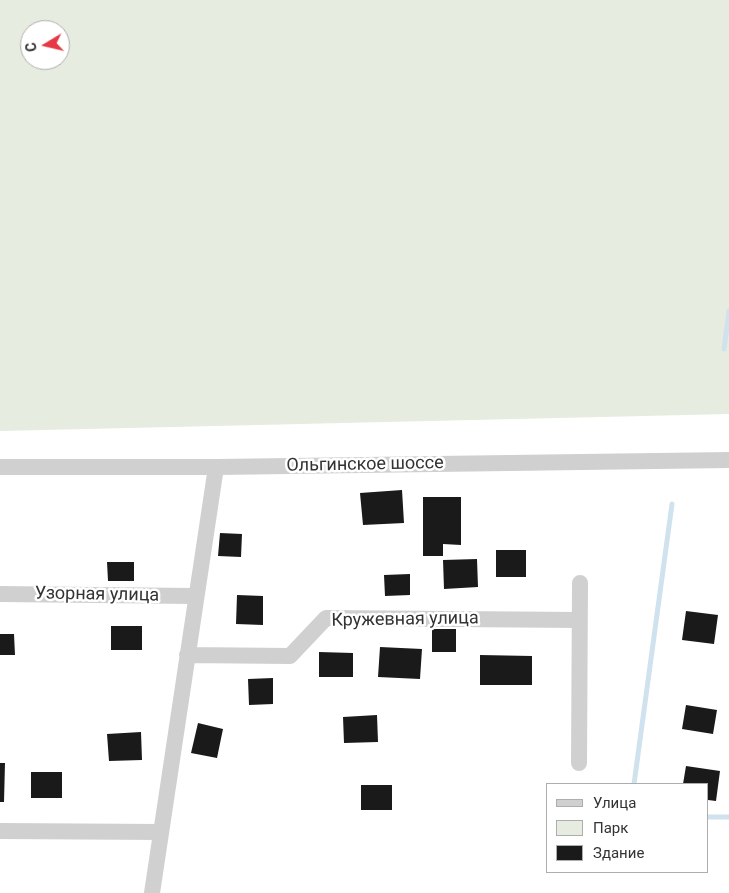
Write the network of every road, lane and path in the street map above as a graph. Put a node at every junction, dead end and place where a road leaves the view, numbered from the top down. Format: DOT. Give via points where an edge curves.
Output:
graph roads {
  1 [pos="729,460"];
  2 [pos="0,467"];
  3 [pos="216,467"];
  4 [pos="580,583"];
  5 [pos="0,594"];
  6 [pos="195,596"];
  7 [pos="579,620"];
  8 [pos="186,656"];
  9 [pos="579,763"];
  10 [pos="0,831"];
  11 [pos="161,832"];
  12 [pos="152,893"];
  1 -- 3 [label="street, Ольгинское шоссе"];
  2 -- 3 [label="street, Ольгинское шоссе"];
  3 -- 6 [label="street"];
  4 -- 7 [label="street"];
  5 -- 6 [label="street, Узорная улица"];
  6 -- 8 [label="street"];
  7 -- 8 [label="street, Кружевная улица" via="326,618 290,656"];
  7 -- 9 [label="street"];
  8 -- 11 [label="street"];
  10 -- 11 [label="street"];
  11 -- 12 [label="street"];
}
